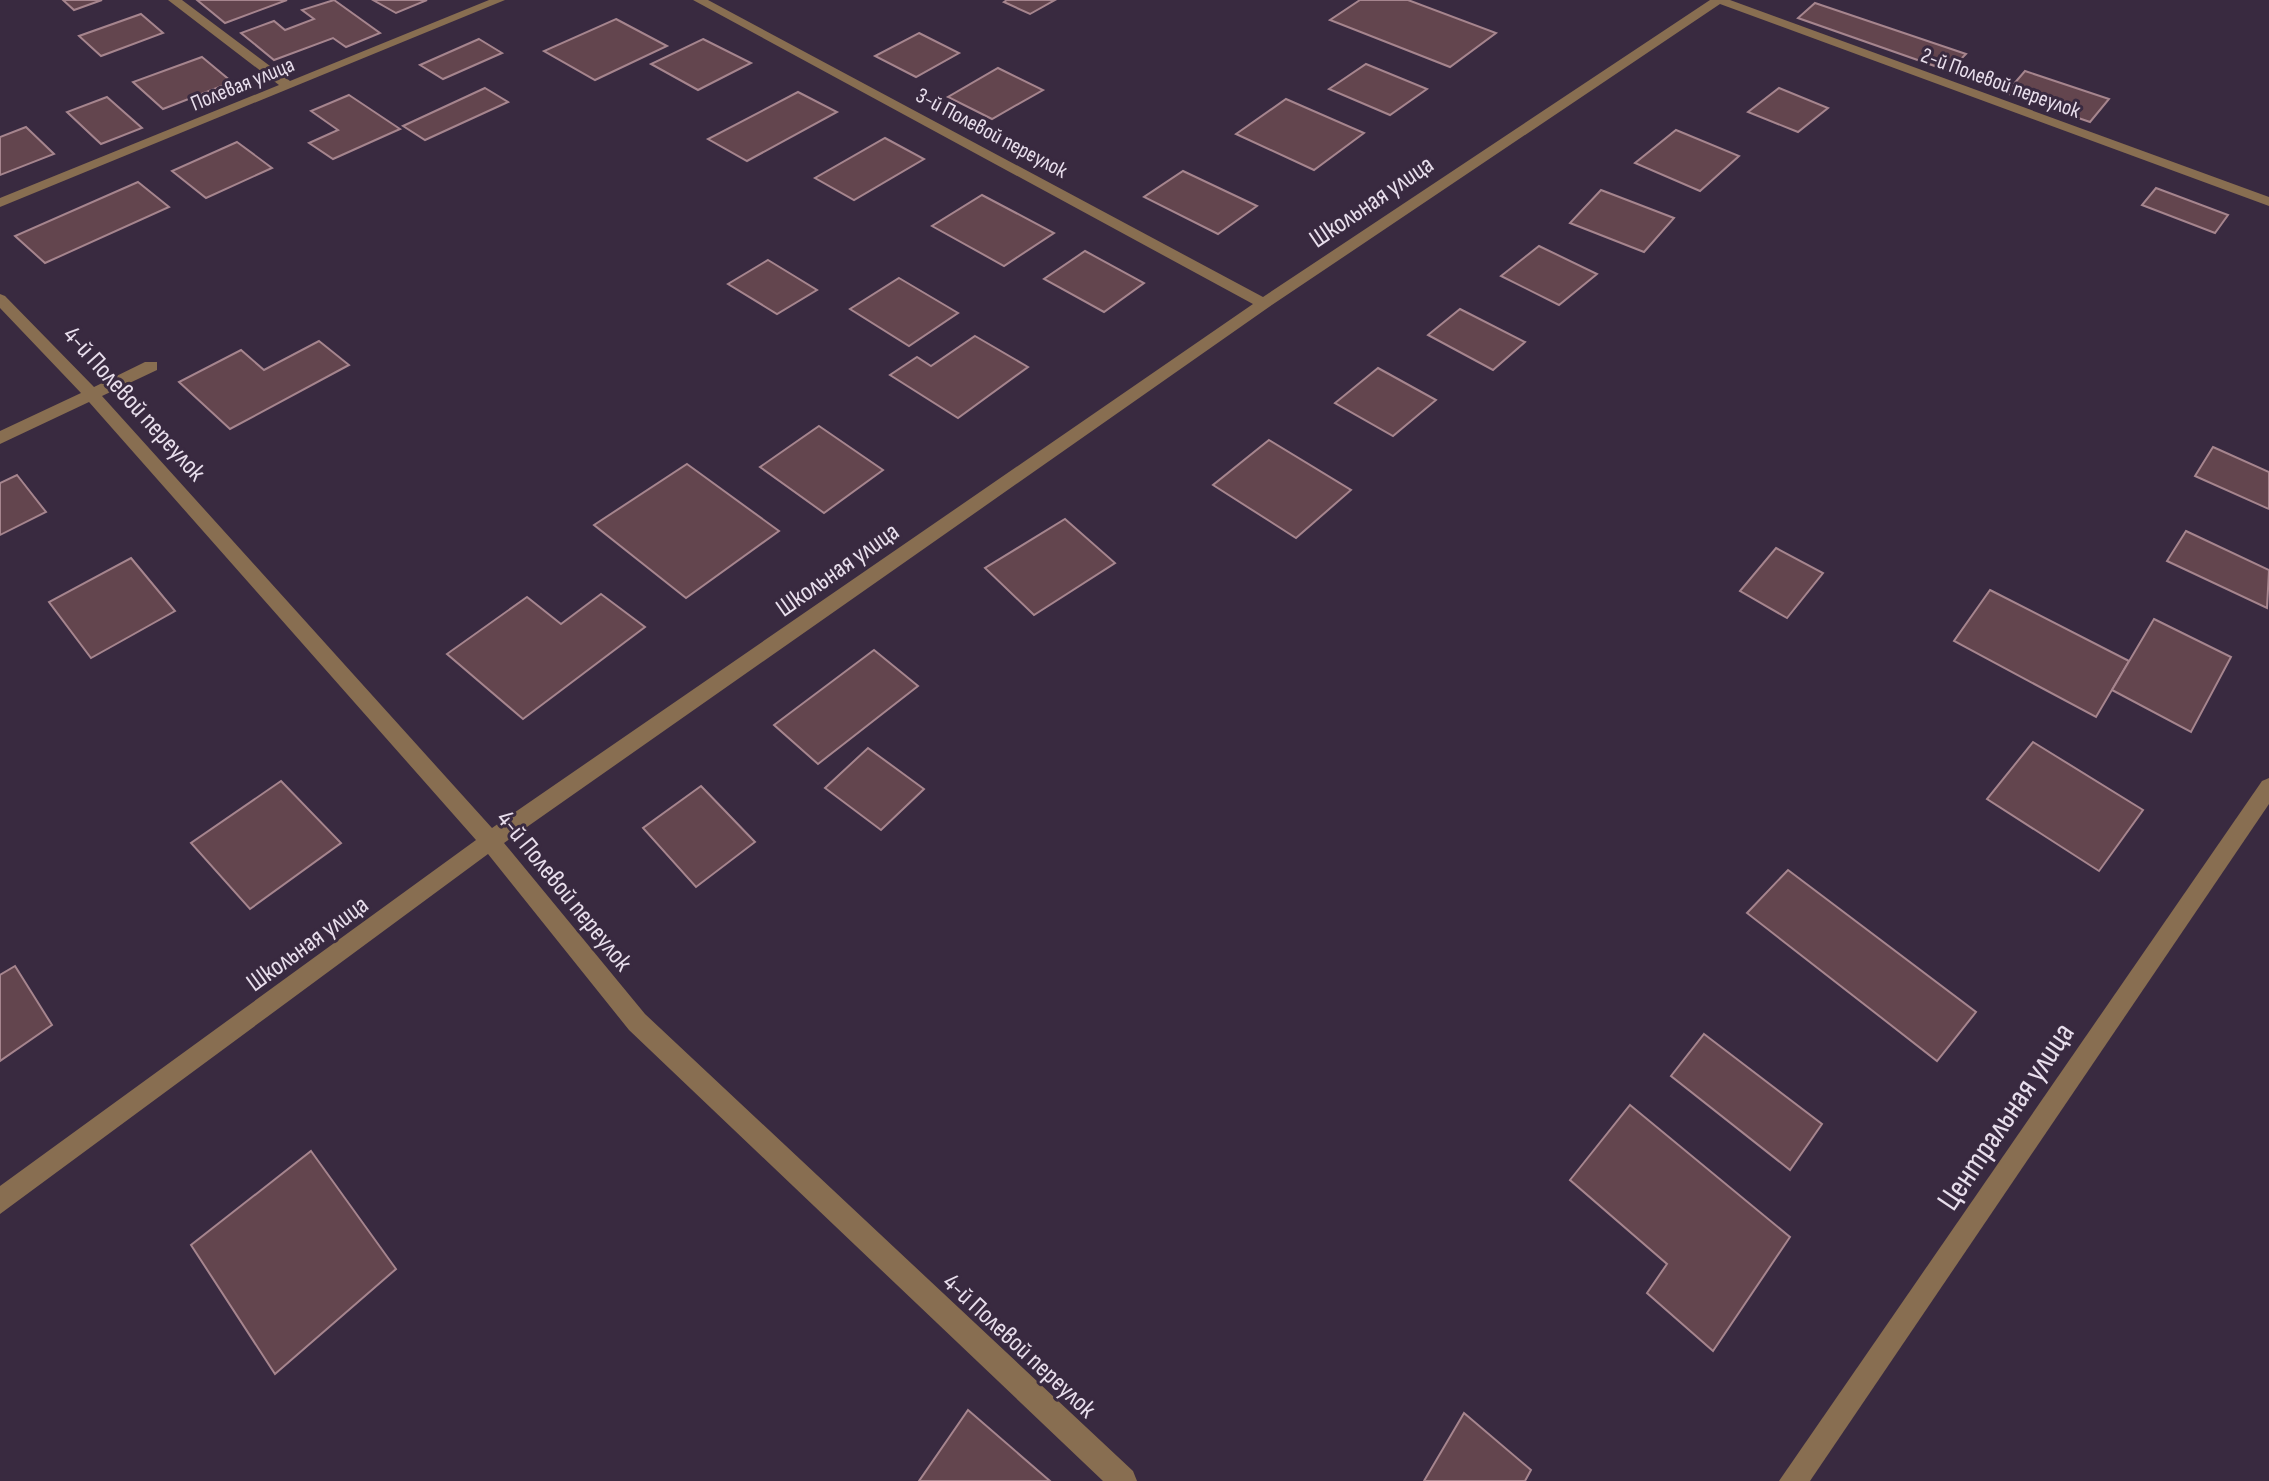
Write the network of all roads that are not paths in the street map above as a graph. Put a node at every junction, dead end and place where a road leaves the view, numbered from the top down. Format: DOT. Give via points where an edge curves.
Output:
graph roads {
  1 [pos="174,0"];
  2 [pos="499,0"];
  3 [pos="699,0"];
  4 [pos="1718,0"];
  5 [pos="289,86"];
  6 [pos="2269,202"];
  7 [pos="0,203"];
  8 [pos="0,299"];
  9 [pos="1264,304"];
  10 [pos="151,366"];
  11 [pos="90,393"];
  12 [pos="0,438"];
  13 [pos="2269,787"];
  14 [pos="490,841"];
  15 [pos="0,1201"];
  16 [pos="1123,1481"];
  17 [pos="1793,1481"];
  1 -- 5 [label="street"];
  2 -- 5 [label="street, Полевая улица"];
  3 -- 9 [label="street, 3-й Полевой переулок"];
  4 -- 6 [label="street, 2-й Полевой переулок"];
  4 -- 9 [label="street, Школьная улица"];
  5 -- 7 [label="street, Полевая улица"];
  8 -- 11 [label="street, 4-й Полевой переулок"];
  9 -- 14 [label="street, Школьная улица"];
  10 -- 11 [label="street"];
  11 -- 12 [label="street"];
  11 -- 14 [label="street, 4-й Полевой переулок"];
  13 -- 17 [label="street, Центральная улица"];
  14 -- 15 [label="street, Школьная улица"];
  14 -- 16 [label="street, 4-й Полевой переулок" via="637,1022"];
}
